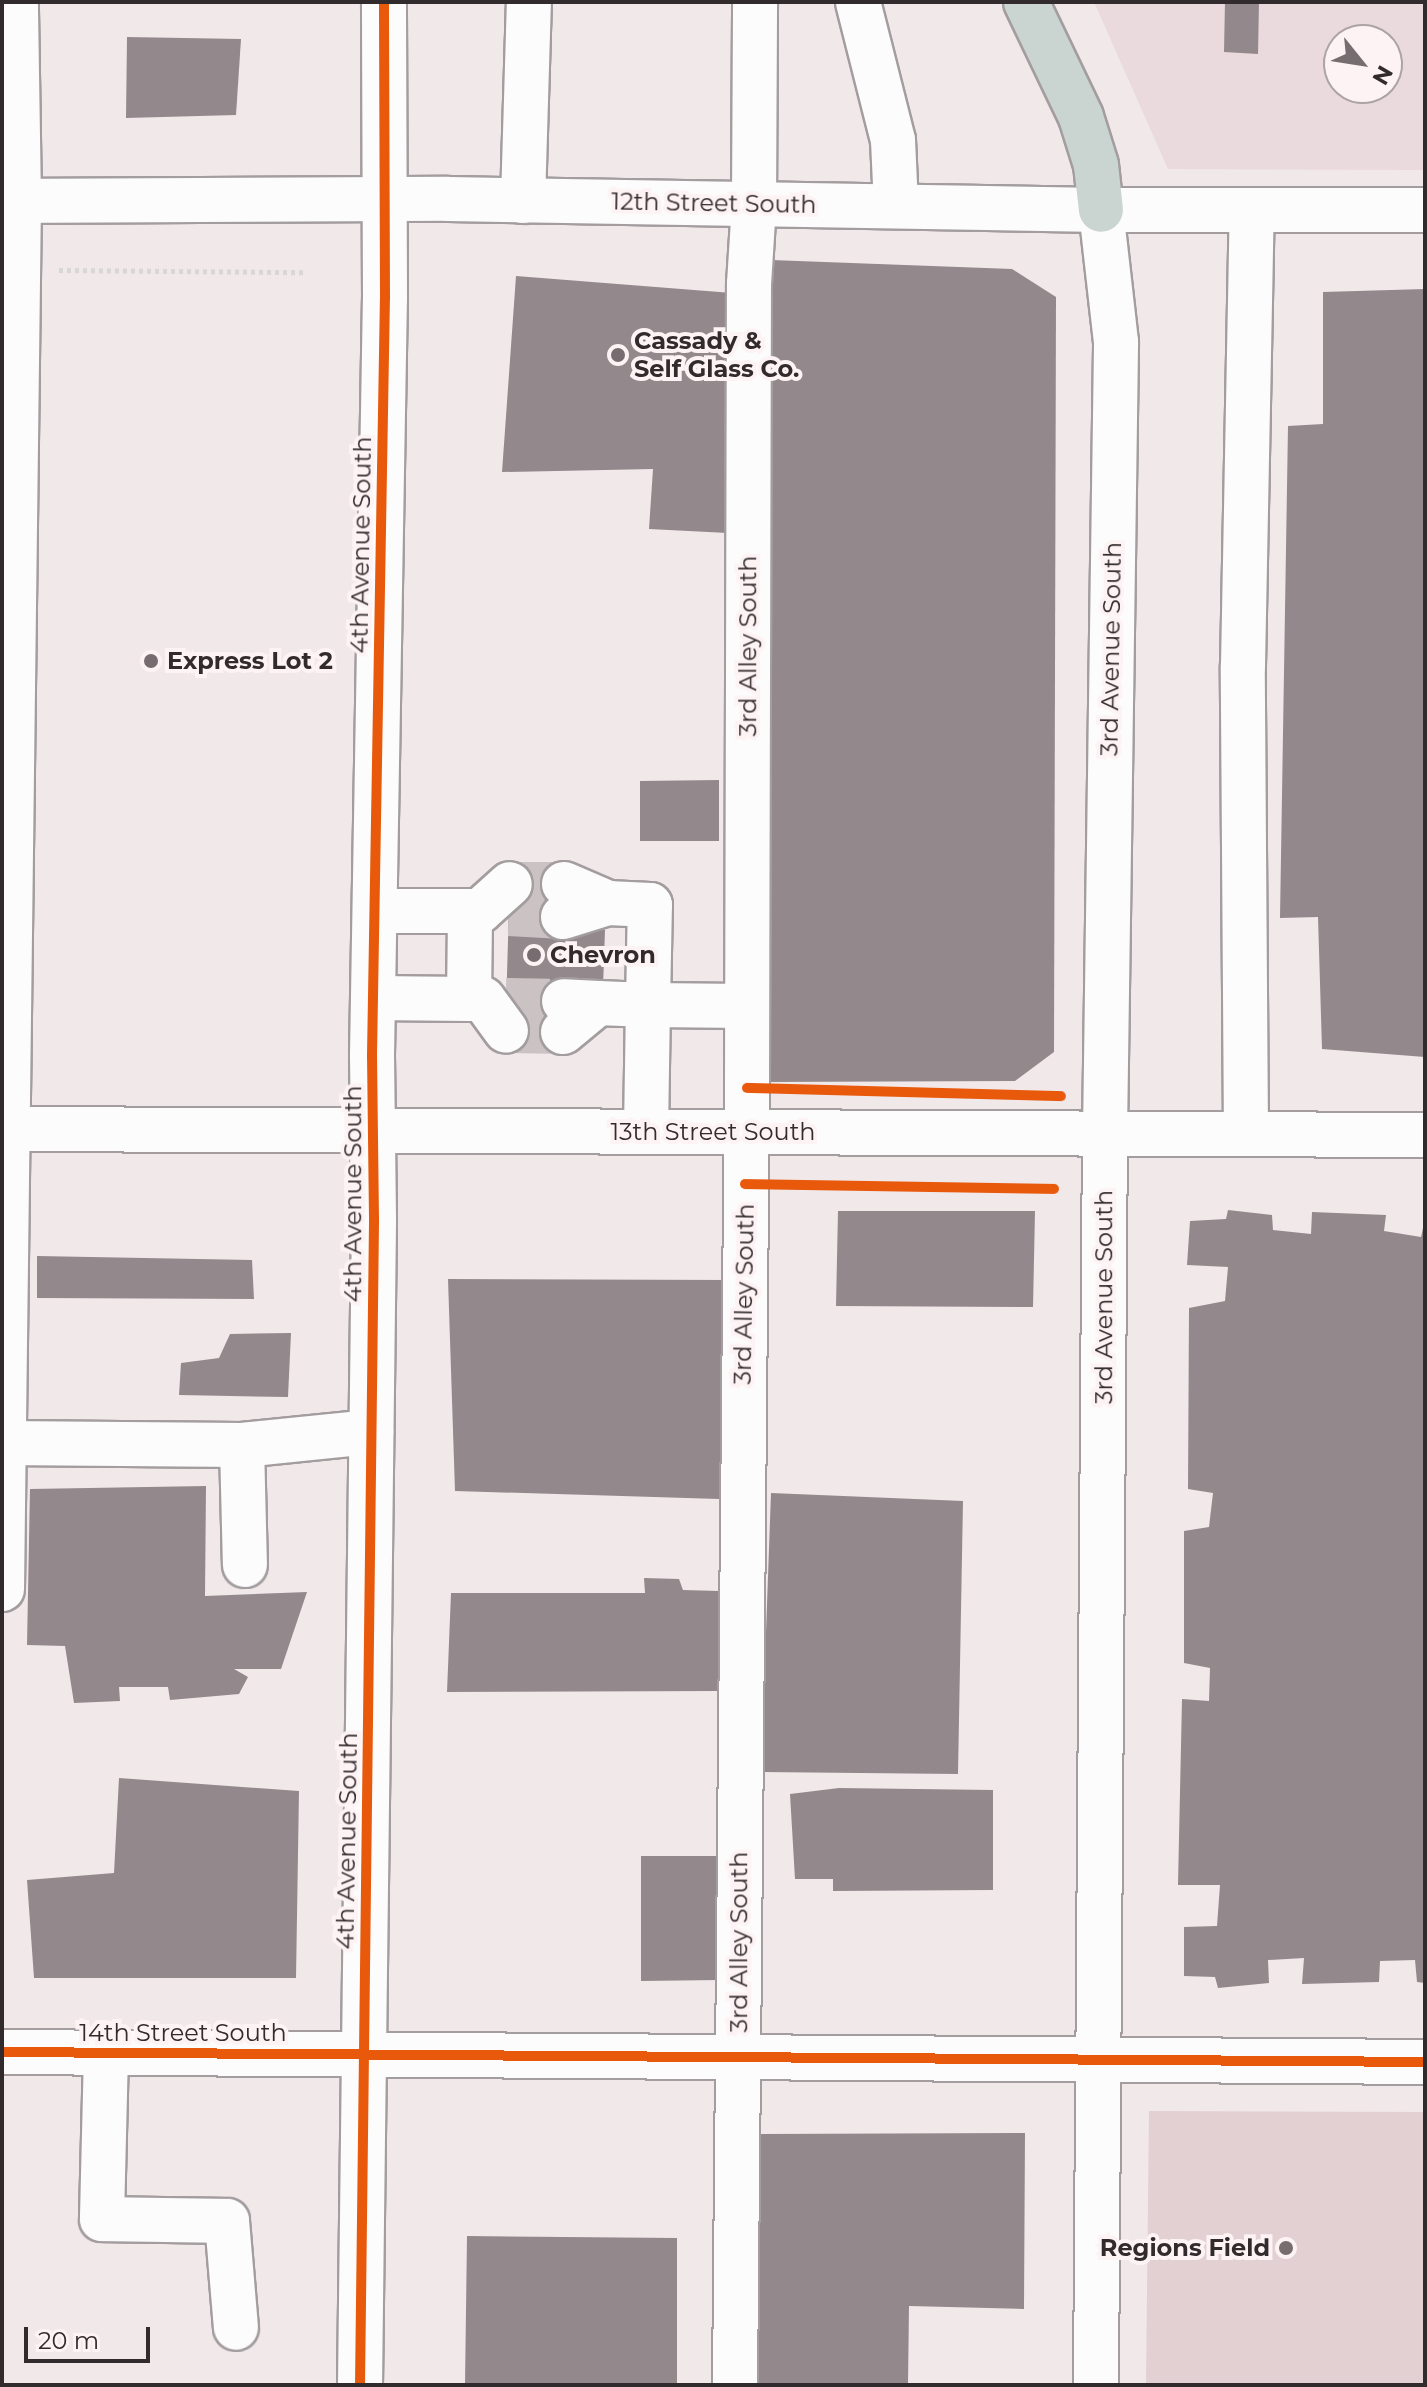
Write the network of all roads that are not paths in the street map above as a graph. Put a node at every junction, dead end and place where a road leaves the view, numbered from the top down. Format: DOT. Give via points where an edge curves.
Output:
graph roads {
  1 [pos="16,2"];
  2 [pos="384,2"];
  3 [pos="529,2"];
  4 [pos="755,2"];
  5 [pos="858,2"];
  6 [pos="1026,2"];
  7 [pos="385,200"];
  8 [pos="10,201"];
  9 [pos="523,201"];
  10 [pos="754,204"];
  11 [pos="896,206"];
  12 [pos="1101,210"];
  13 [pos="1252,210"];
  14 [pos="1425,210"];
  15 [pos="564,900"];
  16 [pos="375,911"];
  17 [pos="374,998"];
  18 [pos="648,1005"];
  19 [pos="747,1006"];
  20 [pos="575,1012"];
  21 [pos="4,1129"];
  22 [pos="373,1131"];
  23 [pos="646,1131"];
  24 [pos="746,1133"];
  25 [pos="1105,1134"];
  26 [pos="1246,1134"];
  27 [pos="1425,1135"];
  28 [pos="371,1432"];
  29 [pos="3,1443"];
  30 [pos="242,1445"];
  31 [pos="245,1565"];
  32 [pos="2,1589"];
  33 [pos="2,2052"];
  34 [pos="106,2053"];
  35 [pos="363,2055"];
  36 [pos="738,2058"];
  37 [pos="1099,2060"];
  38 [pos="1425,2062"];
  39 [pos="236,2328"];
  40 [pos="360,2385"];
  41 [pos="735,2385"];
  42 [pos="1096,2385"];
  1 -- 8 [label="street"];
  2 -- 7 [label="street, 4th Avenue South"];
  3 -- 9 [label="street"];
  4 -- 10 [label="street, 3rd Alley South"];
  5 -- 11 [label="street" via="893,140"];
  6 -- 12 [label="highway" via="1081,117 1096,165"];
  7 -- 8 [label="street, 12th Street South"];
  7 -- 9 [label="street, 12th Street South"];
  7 -- 16 [label="street, 4th Avenue South"];
  8 -- 21 [label="street" via="17,270"];
  9 -- 10 [label="street, 12th Street South"];
  10 -- 11 [label="street, 12th Street South"];
  10 -- 19 [label="street, 3rd Alley South" via="749,284"];
  11 -- 12 [label="street, 12th Street South"];
  12 -- 13 [label="street, 12th Street South"];
  12 -- 25 [label="street, 3rd Avenue South" via="1116,342"];
  13 -- 14 [label="street, 12th Street South"];
  13 -- 26 [label="street" via="1243,666"];
  15 -- 18 [label="street" via="650,905"];
  16 -- 17 [label="street, 4th Avenue South"];
  16 -- 17 [label="street" via="492,905 491,1007"];
  17 -- 22 [label="street, 4th Avenue South"];
  18 -- 19 [label="street"];
  18 -- 20 [label="street"];
  18 -- 23 [label="street"];
  19 -- 24 [label="street, 3rd Alley South"];
  21 -- 22 [label="street, 13th Street South"];
  21 -- 29 [label="street"];
  22 -- 23 [label="street, 13th Street South"];
  22 -- 28 [label="street, 4th Avenue South"];
  23 -- 24 [label="street, 13th Street South"];
  24 -- 25 [label="street, 13th Street South"];
  24 -- 36 [label="street, 3rd Alley South"];
  25 -- 26 [label="street, 13th Street South"];
  25 -- 37 [label="street, 3rd Avenue South"];
  26 -- 27 [label="street, 13th Street South"];
  28 -- 30 [label="street"];
  28 -- 35 [label="street, 4th Avenue South"];
  29 -- 30 [label="street"];
  29 -- 32 [label="street"];
  30 -- 31 [label="street"];
  33 -- 34 [label="street, 14th Street South"];
  34 -- 35 [label="street, 14th Street South"];
  34 -- 39 [label="street" via="102,2219 227,2221"];
  35 -- 36 [label="street, 14th Street South"];
  35 -- 40 [label="street, 4th Avenue South"];
  36 -- 37 [label="street, 14th Street South"];
  36 -- 41 [label="street, 3rd Alley South"];
  37 -- 38 [label="street, 14th Street South"];
  37 -- 42 [label="street, 3rd Avenue South"];
}
